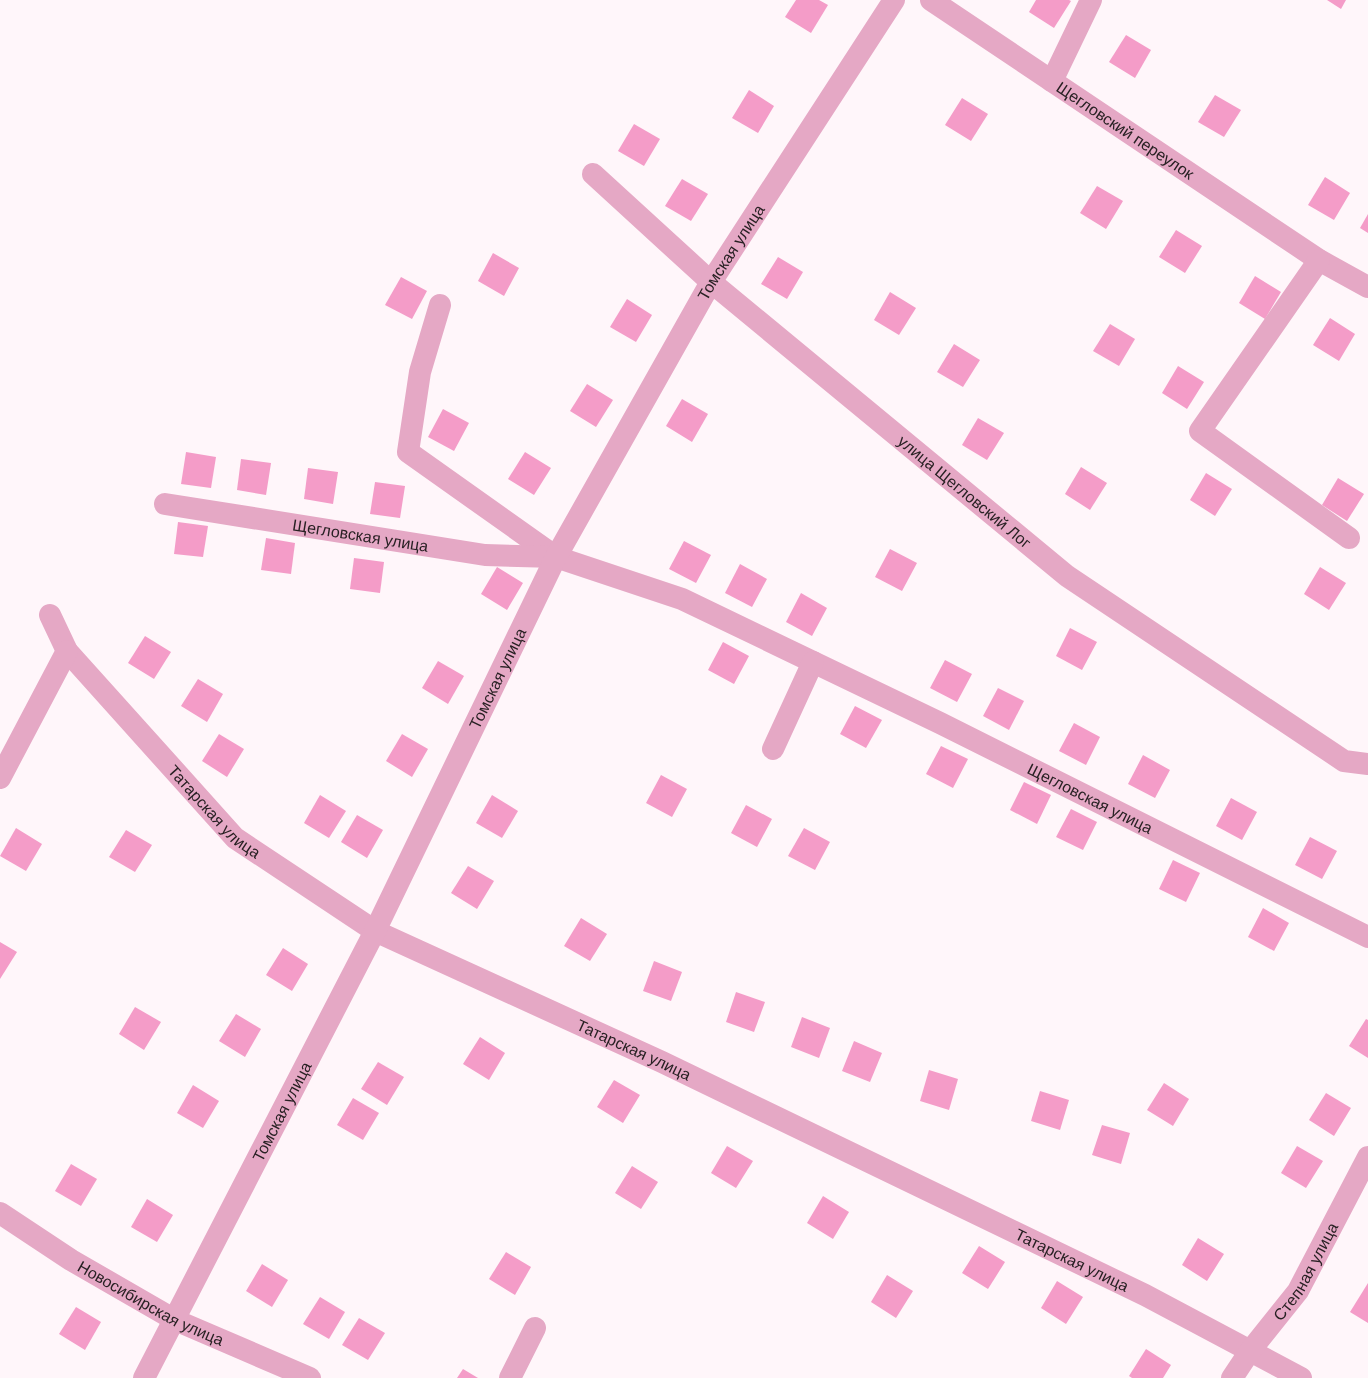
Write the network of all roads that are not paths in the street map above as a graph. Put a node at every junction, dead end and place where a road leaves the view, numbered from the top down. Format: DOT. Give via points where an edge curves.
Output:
graph roads {
  1 [pos="894,0"];
  2 [pos="931,0"];
  3 [pos="1091,0"];
  4 [pos="1052,81"];
  5 [pos="593,174"];
  6 [pos="1319,260"];
  7 [pos="711,282"];
  8 [pos="1368,287"];
  9 [pos="440,305"];
  10 [pos="165,504"];
  11 [pos="1349,538"];
  12 [pos="556,557"];
  13 [pos="50,615"];
  14 [pos="67,651"];
  15 [pos="813,662"];
  16 [pos="773,749"];
  17 [pos="1368,764"];
  18 [pos="0,778"];
  19 [pos="375,931"];
  20 [pos="1368,938"];
  21 [pos="1368,1157"];
  22 [pos="0,1213"];
  23 [pos="175,1320"];
  24 [pos="535,1328"];
  25 [pos="1250,1351"];
  26 [pos="144,1378"];
  27 [pos="310,1378"];
  28 [pos="510,1378"];
  29 [pos="1232,1378"];
  30 [pos="1301,1378"];
  1 -- 7 [label="street, Томская улица"];
  2 -- 4 [label="street, Щегловский переулок"];
  3 -- 4 [label="street"];
  4 -- 6 [label="street, Щегловский переулок"];
  5 -- 7 [label="street, улица Щегловский Лог"];
  6 -- 8 [label="street, Щегловский переулок"];
  6 -- 11 [label="street" via="1200,431"];
  7 -- 12 [label="street, Томская улица"];
  7 -- 17 [label="street, улица Щегловский Лог" via="1067,576 1344,761"];
  9 -- 12 [label="street, Щегловская улица" via="420,372 408,452"];
  10 -- 12 [label="street, Щегловская улица" via="485,555"];
  12 -- 15 [label="street, Щегловская улица" via="682,599"];
  12 -- 19 [label="street, Томская улица"];
  13 -- 14 [label="street, Татарская улица"];
  14 -- 18 [label="street"];
  14 -- 19 [label="street, Татарская улица" via="235,838"];
  15 -- 16 [label="street"];
  15 -- 20 [label="street, Щегловская улица"];
  19 -- 23 [label="street, Томская улица"];
  19 -- 25 [label="street, Татарская улица" via="705,1083 1145,1295"];
  21 -- 25 [label="street, Степная улица" via="1298,1291"];
  22 -- 23 [label="street, Новосибирская улица" via="71,1260"];
  23 -- 26 [label="street, Томская улица"];
  23 -- 27 [label="street, Новосибирская улица"];
  24 -- 28 [label="street"];
  25 -- 29 [label="street, Степная улица"];
  25 -- 30 [label="street, Татарская улица"];
}
